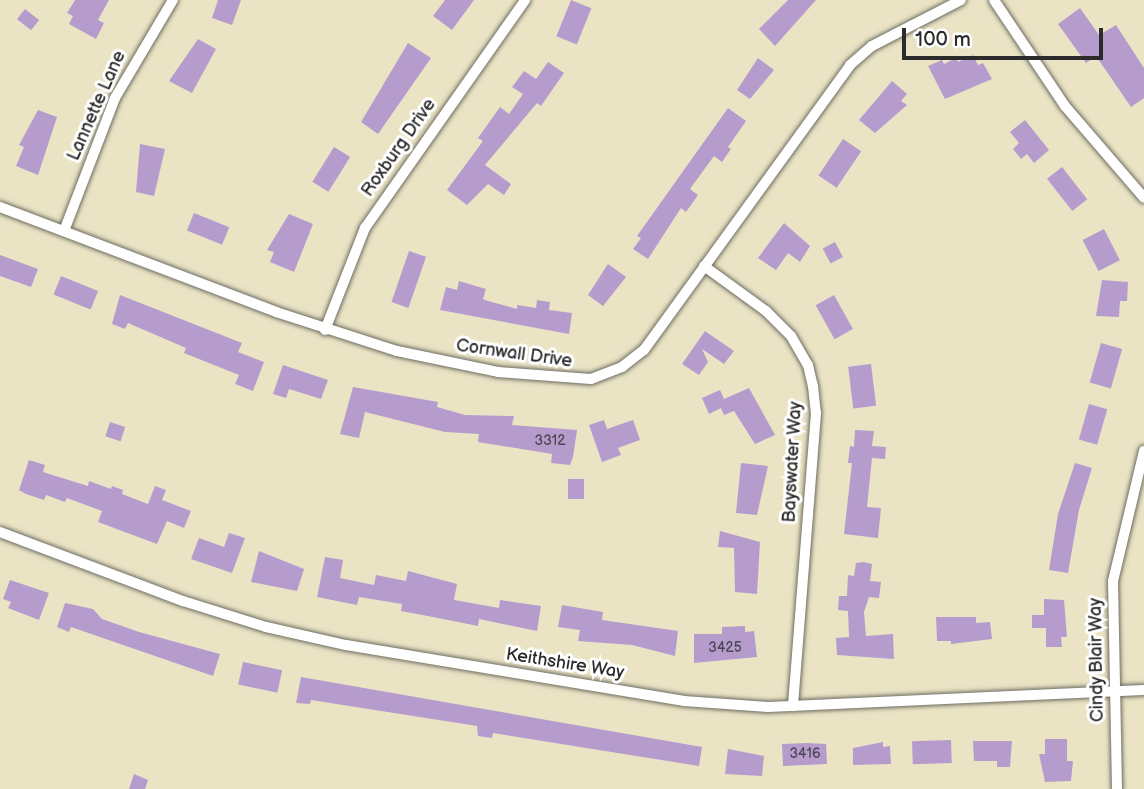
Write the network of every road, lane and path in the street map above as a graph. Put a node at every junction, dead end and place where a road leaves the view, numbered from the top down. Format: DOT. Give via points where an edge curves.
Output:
graph roads {
  1 [pos="173,0"];
  2 [pos="525,0"];
  3 [pos="961,0"];
  4 [pos="994,0"];
  5 [pos="1144,198"];
  6 [pos="0,207"];
  7 [pos="64,231"];
  8 [pos="704,266"];
  9 [pos="325,330"];
  10 [pos="1144,451"];
  11 [pos="0,532"];
  12 [pos="1144,690"];
  13 [pos="1114,691"];
  14 [pos="793,706"];
  15 [pos="1117,789"];
  1 -- 7 [label="street, Lannette Lane" via="115,98"];
  2 -- 9 [label="street, Roxburg Drive" via="365,228"];
  3 -- 8 [label="street, Cornwall Drive" via="880,41 850,65"];
  4 -- 5 [label="street" via="1065,106"];
  6 -- 7 [label="street, Cornwall Drive"];
  7 -- 9 [label="street, Cornwall Drive"];
  8 -- 9 [label="street, Cornwall Drive" via="644,350 622,368 591,379 450,364"];
  8 -- 14 [label="street, Bayswater Way" via="786,331 803,356 813,386 816,413"];
  10 -- 13 [label="street, Cindy Blair Way" via="1113,581"];
  11 -- 14 [label="street, Keithshire Way" via="183,601 346,645 684,701"];
  12 -- 13 [label="street, Keithshire Way"];
  13 -- 14 [label="street, Keithshire Way"];
  13 -- 15 [label="street, Cindy Blair Way"];
}
